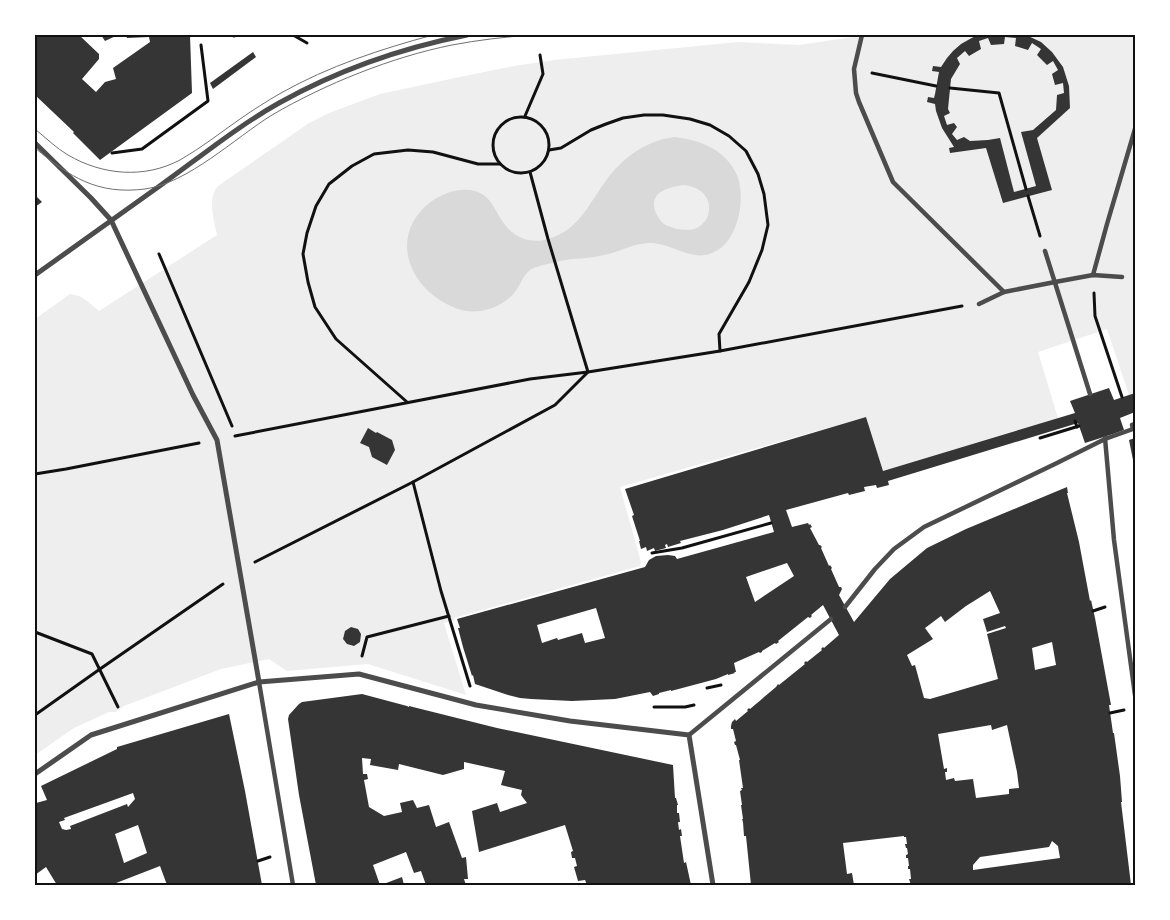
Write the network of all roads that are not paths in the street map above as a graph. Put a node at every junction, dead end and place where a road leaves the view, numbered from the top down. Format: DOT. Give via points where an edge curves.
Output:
graph roads {
  1 [pos="467,35"];
  2 [pos="862,35"];
  3 [pos="1135,129"];
  4 [pos="35,144"];
  5 [pos="112,220"];
  6 [pos="1045,251"];
  7 [pos="35,275"];
  8 [pos="1093,275"];
  9 [pos="1122,278"];
  10 [pos="1055,282"];
  11 [pos="1004,292"];
  12 [pos="979,304"];
  13 [pos="1090,394"];
  14 [pos="1135,424"];
  15 [pos="1105,438"];
  16 [pos="845,607"];
  17 [pos="830,619"];
  18 [pos="259,682"];
  19 [pos="1135,695"];
  20 [pos="689,734"];
  21 [pos="35,774"];
  22 [pos="293,885"];
  23 [pos="713,885"];
  1 -- 5 [label="street" via="383,57 279,103"];
  2 -- 11 [label="street" via="854,70 856,93 894,182"];
  3 -- 8 [label="street"];
  4 -- 5 [label="street"];
  5 -- 7 [label="street"];
  5 -- 18 [label="street" via="217,440"];
  6 -- 10 [label="street"];
  8 -- 9 [label="street"];
  8 -- 10 [label="street"];
  10 -- 11 [label="street"];
  10 -- 13 [label="street"];
  11 -- 12 [label="street"];
  14 -- 15 [label="street" via="1133,429"];
  15 -- 16 [label="street" via="924,528 894,549"];
  15 -- 19 [label="street" via="1114,540"];
  17 -- 20 [label="street"];
  18 -- 20 [label="street" via="359,674 476,705 570,721"];
  18 -- 21 [label="street" via="91,735"];
  18 -- 22 [label="street"];
  20 -- 23 [label="street"];
}
